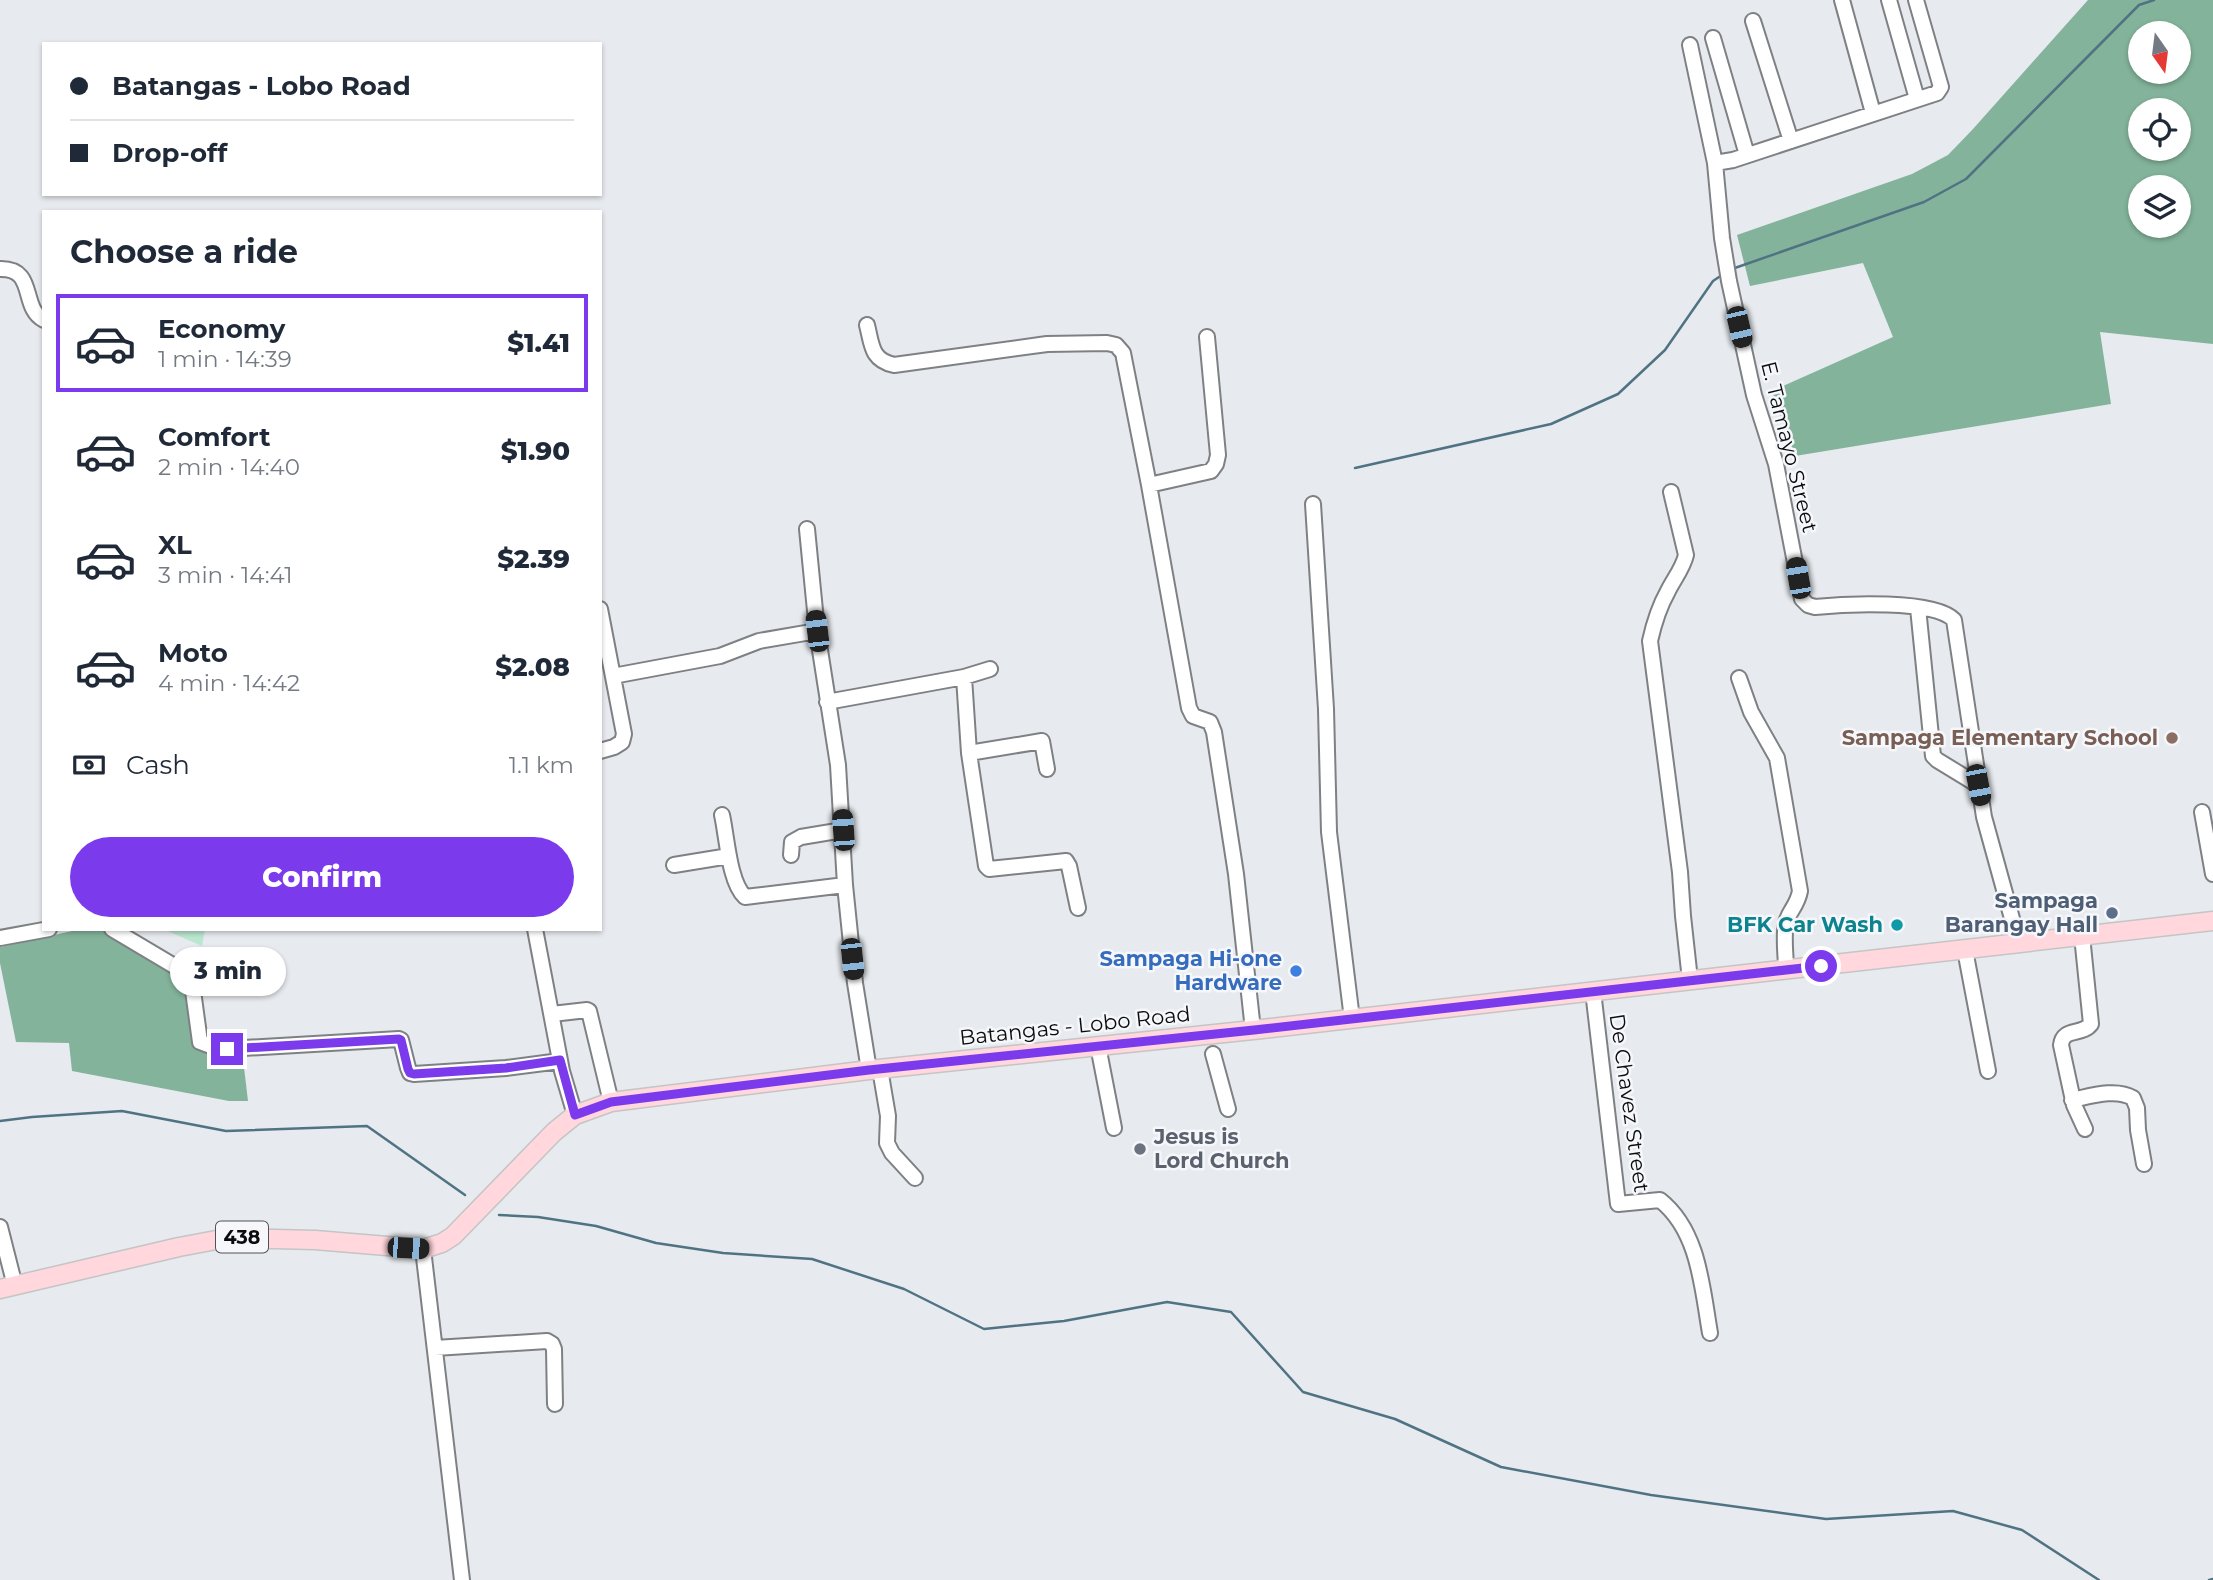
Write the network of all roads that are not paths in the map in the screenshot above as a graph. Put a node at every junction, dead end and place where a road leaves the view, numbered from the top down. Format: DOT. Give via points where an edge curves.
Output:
graph roads {
  1 [pos="1842,0"];
  2 [pos="1889,0"];
  3 [pos="1916,0"];
  4 [pos="1753,21"];
  5 [pos="1713,38"];
  6 [pos="1690,45"];
  7 [pos="1917,99"];
  8 [pos="1873,113"];
  9 [pos="1791,141"];
  10 [pos="1747,155"];
  11 [pos="1715,163"];
  12 [pos="0,269"];
  13 [pos="42,318"];
  14 [pos="867,325"];
  15 [pos="1207,337"];
  16 [pos="1149,485"];
  17 [pos="1671,492"];
  18 [pos="1312,504"];
  19 [pos="807,529"];
  20 [pos="1918,608"];
  21 [pos="602,624"];
  22 [pos="817,631"];
  23 [pos="990,669"];
  24 [pos="608,670"];
  25 [pos="964,677"];
  26 [pos="1739,678"];
  27 [pos="827,702"];
  28 [pos="602,750"];
  29 [pos="969,753"];
  30 [pos="1046,769"];
  31 [pos="1978,785"];
  32 [pos="2202,812"];
  33 [pos="722,815"];
  34 [pos="843,830"];
  35 [pos="791,855"];
  36 [pos="729,856"];
  37 [pos="674,865"];
  38 [pos="2213,874"];
  39 [pos="845,885"];
  40 [pos="1078,908"];
  41 [pos="2213,921"];
  42 [pos="42,930"];
  43 [pos="115,931"];
  44 [pos="535,931"];
  45 [pos="2082,936"];
  46 [pos="0,938"];
  47 [pos="2019,944"];
  48 [pos="1965,950"];
  49 [pos="1786,970"];
  50 [pos="1690,979"];
  51 [pos="1593,991"];
  52 [pos="552,1014"];
  53 [pos="1352,1019"];
  54 [pos="1254,1030"];
  55 [pos="1212,1045"];
  56 [pos="1098,1046"];
  57 [pos="560,1060"];
  58 [pos="875,1070"];
  59 [pos="1988,1071"];
  60 [pos="2072,1100"];
  61 [pos="611,1102"];
  62 [pos="1228,1109"];
  63 [pos="575,1115"];
  64 [pos="1114,1128"];
  65 [pos="2085,1129"];
  66 [pos="2144,1164"];
  67 [pos="915,1178"];
  68 [pos="0,1227"];
  69 [pos="423,1249"];
  70 [pos="7,1287"];
  71 [pos="1710,1333"];
  72 [pos="435,1348"];
  73 [pos="555,1404"];
  74 [pos="463,1580"];
  1 -- 8 [label="street"];
  2 -- 7 [label="street"];
  3 -- 7 [label="street" via="1941,87 1937,93"];
  4 -- 9 [label="street"];
  5 -- 10 [label="street"];
  6 -- 11 [label="street, E. Tamayo Street"];
  7 -- 8 [label="street"];
  8 -- 9 [label="street"];
  9 -- 10 [label="street"];
  10 -- 11 [label="street"];
  11 -- 20 [label="street, E. Tamayo Street" via="1729,281 1754,395 1776,464 1802,599 1815,607 1861,603"];
  12 -- 13 [label="street" via="19,275"];
  14 -- 16 [label="street" via="875,355 894,365 1047,344 1116,345 1123,353"];
  15 -- 16 [label="street" via="1216,464 1211,471"];
  16 -- 54 [label="street" via="1189,708 1193,716 1210,722 1214,732"];
  17 -- 50 [label="street" via="1686,555 1656,617 1650,641"];
  18 -- 53 [label="street" via="1329,832"];
  19 -- 22 [label="street"];
  20 -- 31 [label="street" via="1933,756"];
  20 -- 31 [label="street, E. Tamayo Street" via="1954,620"];
  21 -- 24 [label="street"];
  22 -- 24 [label="street" via="759,641 720,656"];
  22 -- 27 [label="street"];
  23 -- 25 [label="street"];
  24 -- 28 [label="street" via="624,734 622,742"];
  25 -- 27 [label="street"];
  25 -- 29 [label="street"];
  26 -- 49 [label="street" via="1751,712 1777,758 1800,891 1786,924"];
  27 -- 34 [label="street"];
  29 -- 30 [label="street" via="1042,741"];
  29 -- 40 [label="street" via="986,866 1066,861"];
  31 -- 47 [label="street, E. Tamayo Street"];
  32 -- 38 [label="street"];
  33 -- 36 [label="street"];
  34 -- 35 [label="street" via="795,840"];
  34 -- 39 [label="street"];
  36 -- 37 [label="street"];
  36 -- 39 [label="street" via="745,897"];
  39 -- 58 [label="street" via="855,983"];
  41 -- 45 [label="main road, Batangas - Lobo Road / 438"];
  42 -- 46 [label="street"];
  43 -- 57 [label="street" via="191,976 200,1042 212,1047 399,1039 408,1069 414,1074"];
  44 -- 52 [label="street"];
  45 -- 47 [label="main road, Batangas - Lobo Road / 438"];
  45 -- 60 [label="street" via="2091,1024 2062,1038"];
  47 -- 48 [label="main road, Batangas - Lobo Road / 438"];
  48 -- 49 [label="main road, Batangas - Lobo Road / 438"];
  48 -- 59 [label="street"];
  49 -- 50 [label="main road, Batangas - Lobo Road / 438"];
  50 -- 51 [label="main road, Batangas - Lobo Road / 438"];
  51 -- 53 [label="main road, Batangas - Lobo Road / 438"];
  51 -- 71 [label="street, De Chavez Street" via="1618,1204 1660,1200 1672,1209 1696,1255"];
  52 -- 57 [label="street"];
  52 -- 61 [label="street" via="588,1010"];
  53 -- 54 [label="main road, Batangas - Lobo Road / 438"];
  54 -- 55 [label="main road, Batangas - Lobo Road / 438"];
  55 -- 56 [label="main road, Batangas - Lobo Road / 438"];
  55 -- 62 [label="street"];
  56 -- 58 [label="main road, Batangas - Lobo Road / 438"];
  56 -- 64 [label="street"];
  57 -- 63 [label="street"];
  58 -- 61 [label="main road, Batangas - Lobo Road / 438"];
  58 -- 67 [label="street" via="888,1116 887,1143"];
  60 -- 65 [label="street"];
  60 -- 66 [label="street" via="2120,1093 2133,1098"];
  61 -- 63 [label="main road, Batangas - Lobo Road / 438"];
  63 -- 69 [label="main road, Batangas - Lobo Road / 438" via="453,1236"];
  68 -- 70 [label="street"];
  69 -- 70 [label="main road, Batangas - Lobo Road / 438" via="226,1238"];
  69 -- 72 [label="street"];
  72 -- 73 [label="street" via="547,1341 554,1349"];
  72 -- 74 [label="street"];
}
